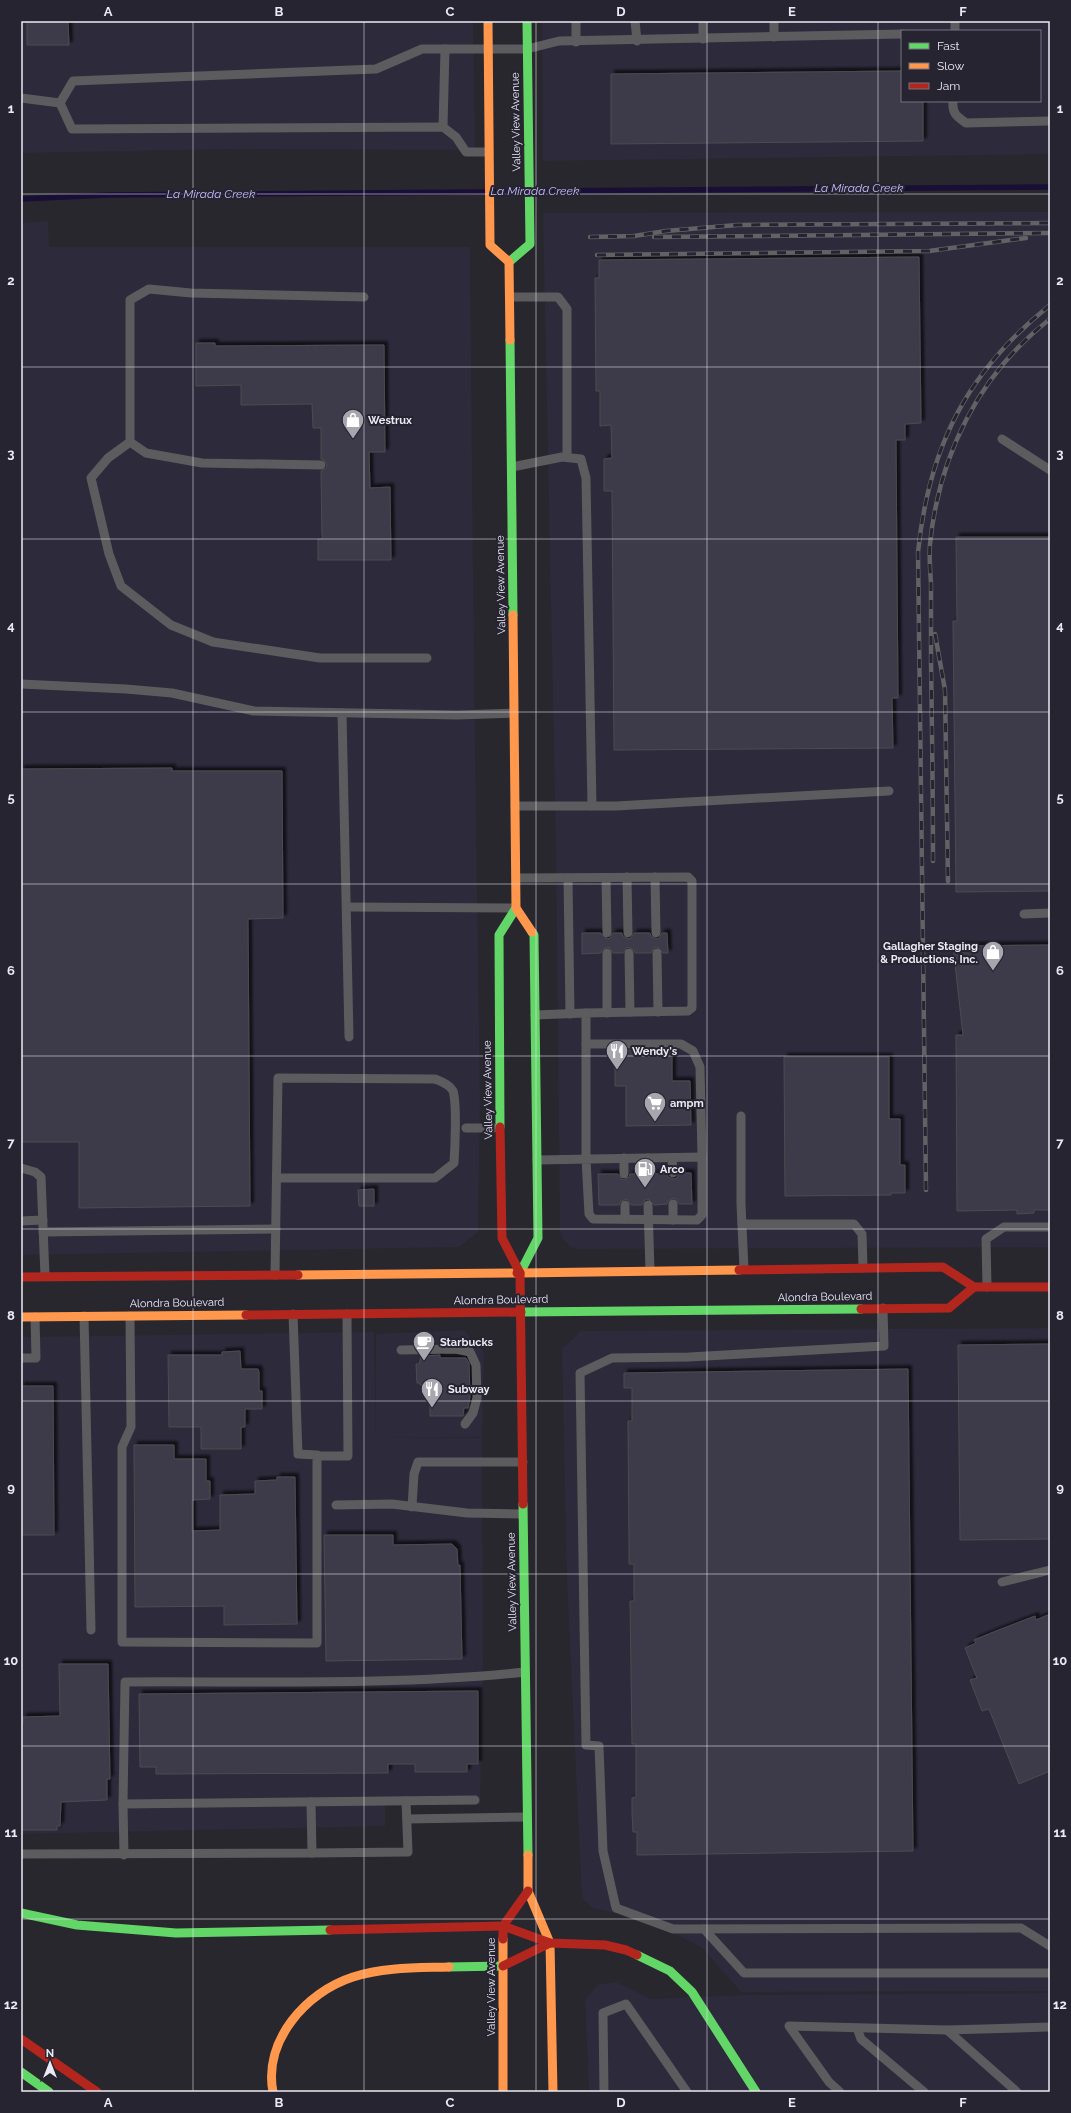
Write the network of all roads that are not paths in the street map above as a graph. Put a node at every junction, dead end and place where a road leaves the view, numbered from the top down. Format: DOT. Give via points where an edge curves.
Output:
graph roads {
  1 [pos="488,21"];
  2 [pos="527,21"];
  3 [pos="576,21"];
  4 [pos="635,21"];
  5 [pos="703,21"];
  6 [pos="774,21"];
  7 [pos="901,34"];
  8 [pos="774,37"];
  9 [pos="703,39"];
  10 [pos="637,41"];
  11 [pos="576,42"];
  12 [pos="445,49"];
  13 [pos="488,49"];
  14 [pos="527,49"];
  15 [pos="21,98"];
  16 [pos="953,102"];
  17 [pos="60,103"];
  18 [pos="1050,122"];
  19 [pos="443,127"];
  20 [pos="489,152"];
  21 [pos="509,262"];
  22 [pos="364,297"];
  23 [pos="510,297"];
  24 [pos="1002,439"];
  25 [pos="130,442"];
  26 [pos="567,457"];
  27 [pos="321,465"];
  28 [pos="512,467"];
  29 [pos="1050,470"];
  30 [pos="427,658"];
  31 [pos="21,684"];
  32 [pos="342,713"];
  33 [pos="514,713"];
  34 [pos="889,791"];
  35 [pos="515,806"];
  36 [pos="592,806"];
  37 [pos="627,877"];
  38 [pos="655,877"];
  39 [pos="516,878"];
  40 [pos="568,878"];
  41 [pos="606,878"];
  42 [pos="347,907"];
  43 [pos="516,908"];
  44 [pos="1050,913"];
  45 [pos="1024,914"];
  46 [pos="607,933"];
  47 [pos="628,933"];
  48 [pos="656,933"];
  49 [pos="607,953"];
  50 [pos="629,953"];
  51 [pos="657,953"];
  52 [pos="630,1012"];
  53 [pos="658,1012"];
  54 [pos="586,1013"];
  55 [pos="607,1013"];
  56 [pos="570,1014"];
  57 [pos="535,1015"];
  58 [pos="349,1037"];
  59 [pos="586,1044"];
  60 [pos="741,1116"];
  61 [pos="466,1128"];
  62 [pos="493,1128"];
  63 [pos="702,1157"];
  64 [pos="624,1158"];
  65 [pos="648,1158"];
  66 [pos="672,1158"];
  67 [pos="586,1159"];
  68 [pos="537,1160"];
  69 [pos="21,1168"];
  70 [pos="673,1173"];
  71 [pos="624,1174"];
  72 [pos="648,1174"];
  73 [pos="277,1178"];
  74 [pos="673,1204"];
  75 [pos="625,1205"];
  76 [pos="648,1205"];
  77 [pos="625,1219"];
  78 [pos="649,1219"];
  79 [pos="43,1220"];
  80 [pos="673,1220"];
  81 [pos="21,1221"];
  82 [pos="742,1224"];
  83 [pos="1050,1227"];
  84 [pos="276,1229"];
  85 [pos="43,1232"];
  86 [pos="863,1268"];
  87 [pos="744,1269"];
  88 [pos="650,1271"];
  89 [pos="520,1273"];
  90 [pos="275,1275"];
  91 [pos="21,1276"];
  92 [pos="45,1276"];
  93 [pos="974,1287"];
  94 [pos="987,1287"];
  95 [pos="1050,1287"];
  96 [pos="883,1308"];
  97 [pos="521,1312"];
  98 [pos="293,1314"];
  99 [pos="347,1314"];
  100 [pos="84,1316"];
  101 [pos="130,1316"];
  102 [pos="21,1317"];
  103 [pos="35,1317"];
  104 [pos="401,1350"];
  105 [pos="21,1358"];
  106 [pos="465,1424"];
  107 [pos="317,1456"];
  108 [pos="523,1462"];
  109 [pos="336,1505"];
  110 [pos="412,1507"];
  111 [pos="523,1514"];
  112 [pos="1050,1570"];
  113 [pos="1002,1582"];
  114 [pos="91,1630"];
  115 [pos="525,1672"];
  116 [pos="475,1800"];
  117 [pos="406,1801"];
  118 [pos="311,1802"];
  119 [pos="123,1804"];
  120 [pos="527,1817"];
  121 [pos="406,1819"];
  122 [pos="312,1853"];
  123 [pos="21,1854"];
  124 [pos="124,1855"];
  125 [pos="528,1891"];
  126 [pos="21,1913"];
  127 [pos="502,1926"];
  128 [pos="704,1929"];
  129 [pos="550,1943"];
  130 [pos="1050,1946"];
  131 [pos="503,1966"];
  132 [pos="1050,1973"];
  133 [pos="1050,2027"];
  134 [pos="857,2028"];
  135 [pos="947,2030"];
  136 [pos="21,2039"];
  137 [pos="21,2072"];
  138 [pos="49,2092"];
  139 [pos="97,2092"];
  140 [pos="273,2092"];
  141 [pos="503,2092"];
  142 [pos="554,2092"];
  143 [pos="604,2092"];
  144 [pos="687,2092"];
  145 [pos="756,2092"];
  146 [pos="840,2092"];
  147 [pos="924,2092"];
  148 [pos="1017,2092"];
  1 -- 13 [label="main road"];
  2 -- 14 [label="main road, Valley View Avenue"];
  3 -- 11 [label="lane"];
  4 -- 10 [label="lane"];
  5 -- 9 [label="lane"];
  6 -- 8 [label="lane"];
  7 -- 8 [label="lane"];
  8 -- 9 [label="lane"];
  9 -- 10 [label="lane"];
  10 -- 11 [label="lane"];
  11 -- 14 [label="lane" via="559,41"];
  12 -- 13 [label="lane"];
  12 -- 17 [label="lane" via="422,48 376,69 73,81"];
  12 -- 19 [label="lane"];
  13 -- 14 [label="lane"];
  13 -- 20 [label="main road"];
  14 -- 21 [label="main road, Valley View Avenue" via="530,244"];
  15 -- 17 [label="lane"];
  16 -- 18 [label="lane" via="955,116 966,123"];
  17 -- 19 [label="lane" via="72,129"];
  19 -- 20 [label="lane" via="456,137 466,152"];
  20 -- 21 [label="main road" via="490,245"];
  21 -- 23 [label="main road, Valley View Avenue"];
  22 -- 25 [label="lane" via="191,293 149,289 130,300"];
  23 -- 26 [label="lane" via="558,297 567,308"];
  23 -- 28 [label="main road, Valley View Avenue"];
  24 -- 29 [label="lane"];
  25 -- 27 [label="lane" via="146,453 202,463"];
  25 -- 30 [label="lane" via="108,458 91,478 109,554 121,586 171,624 213,642 320,658"];
  26 -- 28 [label="lane"];
  26 -- 36 [label="lane" via="581,459 586,478"];
  28 -- 33 [label="main road, Valley View Avenue"];
  31 -- 32 [label="lane" via="172,693 254,711"];
  32 -- 33 [label="lane"];
  32 -- 42 [label="lane"];
  33 -- 35 [label="main road, Valley View Avenue"];
  34 -- 36 [label="lane"];
  35 -- 36 [label="lane"];
  35 -- 39 [label="main road, Valley View Avenue"];
  37 -- 38 [label="lane"];
  37 -- 41 [label="lane"];
  37 -- 47 [label="lane"];
  38 -- 48 [label="lane"];
  38 -- 53 [label="lane" via="688,877 692,881 692,1008 688,1011"];
  39 -- 40 [label="lane"];
  39 -- 43 [label="main road, Valley View Avenue"];
  40 -- 41 [label="lane"];
  40 -- 56 [label="lane"];
  41 -- 46 [label="lane"];
  42 -- 43 [label="lane"];
  42 -- 58 [label="lane"];
  43 -- 57 [label="main road, Valley View Avenue" via="534,935"];
  43 -- 89 [label="main road, Valley View Avenue" via="499,935 500,1097 502,1238"];
  44 -- 45 [label="lane"];
  49 -- 55 [label="lane"];
  50 -- 52 [label="lane"];
  51 -- 53 [label="lane"];
  52 -- 53 [label="lane"];
  52 -- 55 [label="lane"];
  54 -- 55 [label="lane"];
  54 -- 56 [label="lane"];
  54 -- 59 [label="lane"];
  56 -- 57 [label="lane"];
  57 -- 68 [label="main road, Valley View Avenue"];
  59 -- 63 [label="lane" via="681,1044 693,1051 700,1067"];
  59 -- 67 [label="lane"];
  60 -- 82 [label="lane"];
  61 -- 62 [label="lane"];
  63 -- 66 [label="lane"];
  63 -- 80 [label="lane" via="702,1215 697,1220"];
  64 -- 65 [label="lane"];
  64 -- 67 [label="lane"];
  64 -- 71 [label="lane"];
  65 -- 66 [label="lane"];
  65 -- 72 [label="lane"];
  66 -- 70 [label="lane"];
  67 -- 68 [label="lane"];
  67 -- 77 [label="lane" via="589,1214 593,1219"];
  68 -- 89 [label="main road, Valley View Avenue" via="538,1238"];
  69 -- 79 [label="lane" via="35,1172 41,1177"];
  73 -- 73 [label="lane" via="435,1178 454,1163 453,1092 447,1084 435,1079 278,1078"];
  73 -- 84 [label="lane"];
  74 -- 80 [label="lane"];
  75 -- 77 [label="lane"];
  76 -- 78 [label="lane"];
  77 -- 78 [label="lane"];
  78 -- 80 [label="lane"];
  78 -- 88 [label="lane"];
  79 -- 81 [label="lane"];
  79 -- 85 [label="lane"];
  82 -- 86 [label="lane" via="854,1224 862,1234"];
  82 -- 87 [label="lane"];
  83 -- 94 [label="lane" via="1004,1227 986,1239"];
  84 -- 85 [label="lane"];
  84 -- 90 [label="lane"];
  85 -- 92 [label="lane"];
  86 -- 87 [label="main road"];
  86 -- 93 [label="main road" via="942,1267"];
  87 -- 88 [label="main road"];
  88 -- 89 [label="main road"];
  89 -- 90 [label="main road"];
  89 -- 97 [label="main road, Valley View Avenue"];
  90 -- 92 [label="main road"];
  91 -- 92 [label="main road"];
  93 -- 94 [label="main road"];
  93 -- 96 [label="main road, Alondra Boulevard" via="949,1308"];
  94 -- 95 [label="main road"];
  96 -- 97 [label="main road, Alondra Boulevard"];
  96 -- 128 [label="lane" via="884,1346 689,1357 612,1358 580,1373 586,1745 600,1746 603,1851 616,1908 673,1929"];
  97 -- 99 [label="main road, Alondra Boulevard"];
  97 -- 108 [label="main road, Valley View Avenue"];
  98 -- 99 [label="main road, Alondra Boulevard"];
  98 -- 101 [label="main road, Alondra Boulevard"];
  98 -- 107 [label="lane" via="298,1454"];
  99 -- 107 [label="lane" via="348,1456"];
  100 -- 101 [label="main road, Alondra Boulevard"];
  100 -- 103 [label="main road, Alondra Boulevard"];
  100 -- 114 [label="lane"];
  101 -- 107 [label="lane" via="131,1427 122,1447 122,1642 318,1643"];
  102 -- 103 [label="main road, Alondra Boulevard"];
  103 -- 105 [label="lane" via="36,1358"];
  104 -- 106 [label="lane" via="456,1349 470,1352 476,1365 477,1398 473,1413"];
  108 -- 110 [label="lane" via="418,1462 414,1474"];
  108 -- 111 [label="main road, Valley View Avenue"];
  109 -- 110 [label="lane" via="392,1504"];
  110 -- 111 [label="lane" via="467,1513"];
  111 -- 115 [label="main road, Valley View Avenue"];
  112 -- 113 [label="lane"];
  115 -- 119 [label="lane" via="479,1677 417,1679 124,1682"];
  115 -- 120 [label="main road, Valley View Avenue"];
  116 -- 117 [label="lane"];
  117 -- 118 [label="lane"];
  117 -- 121 [label="lane"];
  118 -- 119 [label="lane"];
  118 -- 122 [label="lane"];
  119 -- 124 [label="lane"];
  120 -- 121 [label="lane"];
  120 -- 125 [label="main road, Valley View Avenue"];
  121 -- 122 [label="lane" via="408,1852"];
  122 -- 124 [label="lane"];
  123 -- 124 [label="lane"];
  125 -- 127 [label="main road, Valley View Avenue"];
  125 -- 129 [label="main road, Valley View Avenue"];
  126 -- 127 [label="main road" via="77,1925 176,1933"];
  127 -- 129 [label="main road"];
  127 -- 131 [label="main road, Valley View Avenue"];
  128 -- 130 [label="lane" via="1020,1928"];
  128 -- 132 [label="lane" via="744,1973"];
  129 -- 131 [label="main road"];
  129 -- 142 [label="main road, Valley View Avenue"];
  129 -- 145 [label="main road" via="605,1945 626,1950 670,1971 692,1992"];
  131 -- 140 [label="main road" via="391,1969 353,1977 339,1983 302,2007 280,2038 270,2076"];
  131 -- 141 [label="main road, Valley View Avenue"];
  133 -- 135 [label="lane"];
  134 -- 135 [label="lane"];
  134 -- 146 [label="lane" via="789,2026 829,2082"];
  134 -- 147 [label="lane" via="861,2039"];
  135 -- 148 [label="lane"];
  136 -- 139 [label="main road"];
  137 -- 138 [label="main road"];
  143 -- 144 [label="lane" via="603,2013 626,2004"];
}
